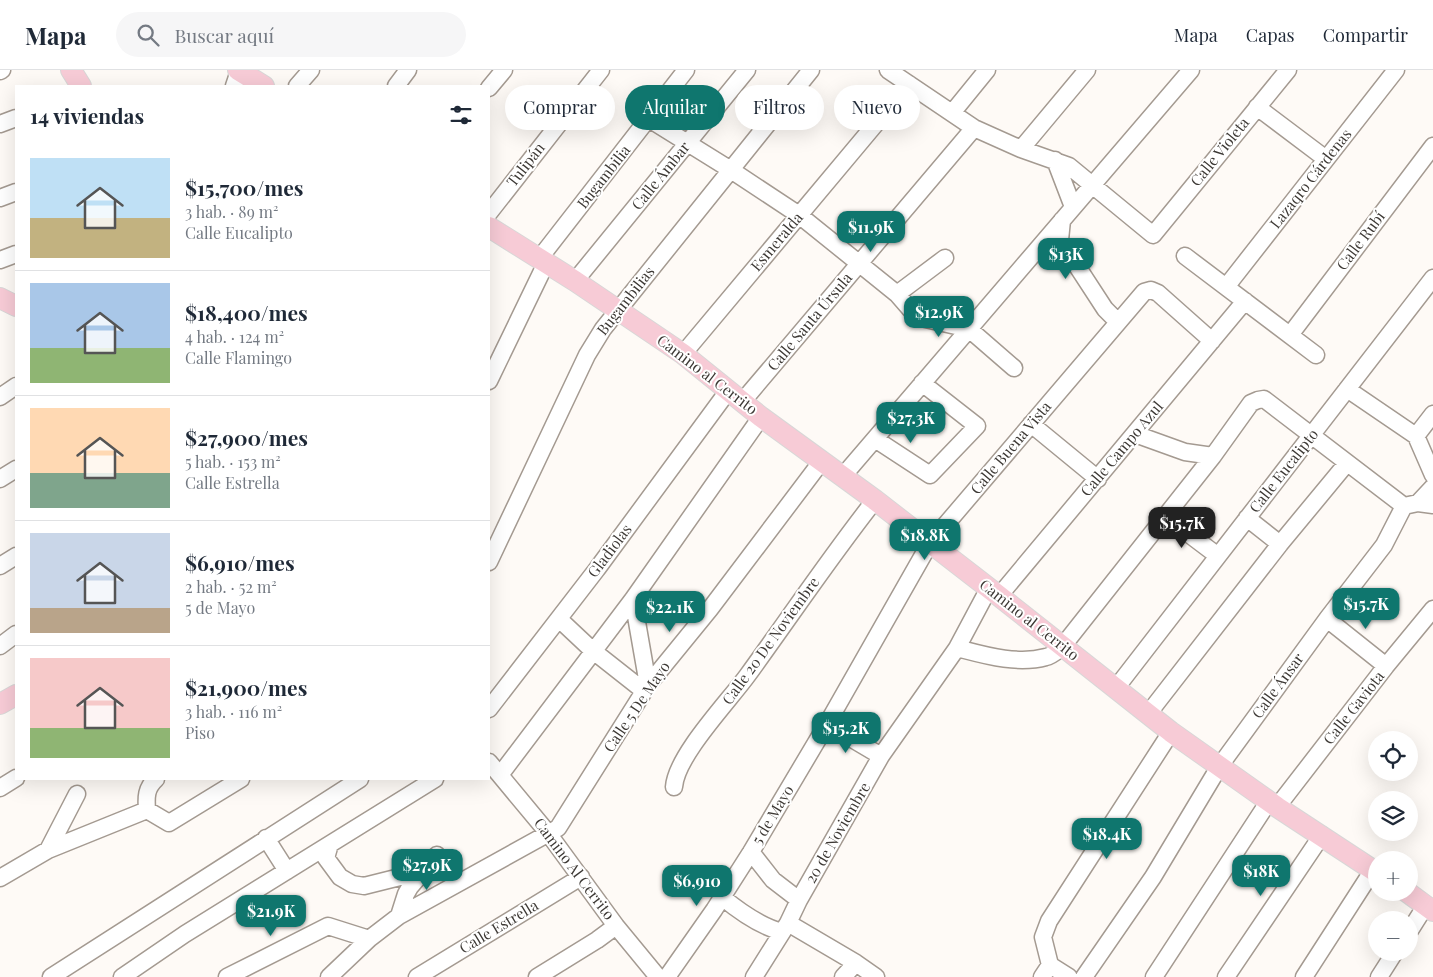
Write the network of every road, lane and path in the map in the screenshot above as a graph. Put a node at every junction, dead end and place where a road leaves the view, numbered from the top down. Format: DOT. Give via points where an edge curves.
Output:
graph roads {
  1 [pos="71,70"];
  2 [pos="310,70"];
  3 [pos="408,70"];
  4 [pos="504,70"];
  5 [pos="601,70"];
  6 [pos="686,70"];
  7 [pos="747,70"];
  8 [pos="811,70"];
  9 [pos="888,70"];
  10 [pos="987,70"];
  11 [pos="1087,70"];
  12 [pos="1190,70"];
  13 [pos="1288,70"];
  14 [pos="1396,70"];
  15 [pos="237,76"];
  16 [pos="909,84"];
  17 [pos="80,85"];
  18 [pos="261,85"];
  19 [pos="298,85"];
  20 [pos="397,85"];
  21 [pos="675,85"];
  22 [pos="490,87"];
  23 [pos="1257,107"];
  24 [pos="952,113"];
  25 [pos="15,118"];
  26 [pos="0,124"];
  27 [pos="974,128"];
  28 [pos="641,130"];
  29 [pos="666,130"];
  30 [pos="688,144"];
  31 [pos="1433,146"];
  32 [pos="1021,149"];
  33 [pos="1055,160"];
  34 [pos="1326,160"];
  35 [pos="731,170"];
  36 [pos="1093,184"];
  37 [pos="15,192"];
  38 [pos="0,198"];
  39 [pos="1073,207"];
  40 [pos="490,212"];
  41 [pos="800,215"];
  42 [pos="1062,220"];
  43 [pos="490,228"];
  44 [pos="15,254"];
  45 [pos="1185,256"];
  46 [pos="945,258"];
  47 [pos="0,260"];
  48 [pos="543,261"];
  49 [pos="859,264"];
  50 [pos="1433,278"];
  51 [pos="575,281"];
  52 [pos="1226,287"];
  53 [pos="897,294"];
  54 [pos="1244,301"];
  55 [pos="618,311"];
  56 [pos="1118,322"];
  57 [pos="969,329"];
  58 [pos="1290,335"];
  59 [pos="1212,341"];
  60 [pos="683,354"];
  61 [pos="1316,355"];
  62 [pos="1014,368"];
  63 [pos="490,379"];
  64 [pos="922,384"];
  65 [pos="15,387"];
  66 [pos="1348,389"];
  67 [pos="735,396"];
  68 [pos="0,397"];
  69 [pos="1433,414"];
  70 [pos="761,417"];
  71 [pos="1031,424"];
  72 [pos="1135,434"];
  73 [pos="1312,435"];
  74 [pos="1416,436"];
  75 [pos="875,439"];
  76 [pos="1213,456"];
  77 [pos="821,462"];
  78 [pos="1347,463"];
  79 [pos="15,470"];
  80 [pos="1433,475"];
  81 [pos="843,476"];
  82 [pos="0,479"];
  83 [pos="1098,479"];
  84 [pos="1433,487"];
  85 [pos="875,500"];
  86 [pos="1418,505"];
  87 [pos="1165,516"];
  88 [pos="1247,518"];
  89 [pos="930,543"];
  90 [pos="1280,544"];
  91 [pos="1218,556"];
  92 [pos="15,557"];
  93 [pos="490,560"];
  94 [pos="0,566"];
  95 [pos="994,592"];
  96 [pos="633,599"];
  97 [pos="1433,610"];
  98 [pos="560,619"];
  99 [pos="1327,619"];
  100 [pos="15,635"];
  101 [pos="0,646"];
  102 [pos="1062,647"];
  103 [pos="957,648"];
  104 [pos="592,650"];
  105 [pos="1386,666"];
  106 [pos="646,688"];
  107 [pos="1116,688"];
  108 [pos="15,696"];
  109 [pos="0,704"];
  110 [pos="490,708"];
  111 [pos="1148,714"];
  112 [pos="827,724"];
  113 [pos="1171,732"];
  114 [pos="882,756"];
  115 [pos="490,763"];
  116 [pos="1219,767"];
  117 [pos="500,775"];
  118 [pos="15,779"];
  119 [pos="152,780"];
  120 [pos="239,780"];
  121 [pos="356,780"];
  122 [pos="433,780"];
  123 [pos="339,784"];
  124 [pos="674,787"];
  125 [pos="0,788"];
  126 [pos="77,794"];
  127 [pos="1273,804"];
  128 [pos="147,810"];
  129 [pos="548,833"];
  130 [pos="1322,835"];
  131 [pos="266,838"];
  132 [pos="330,844"];
  133 [pos="48,850"];
  134 [pos="751,852"];
  135 [pos="437,855"];
  136 [pos="1368,866"];
  137 [pos="287,871"];
  138 [pos="424,871"];
  139 [pos="581,877"];
  140 [pos="0,878"];
  141 [pos="1368,881"];
  142 [pos="722,897"];
  143 [pos="799,900"];
  144 [pos="1418,900"];
  145 [pos="1430,908"];
  146 [pos="399,916"];
  147 [pos="1418,922"];
  148 [pos="616,926"];
  149 [pos="785,928"];
  150 [pos="369,939"];
  151 [pos="1389,961"];
  152 [pos="856,963"];
  153 [pos="1046,971"];
  154 [pos="51,977"];
  155 [pos="122,977"];
  156 [pos="227,977"];
  157 [pos="329,977"];
  158 [pos="417,977"];
  159 [pos="537,977"];
  160 [pos="658,977"];
  161 [pos="667,977"];
  162 [pos="754,977"];
  163 [pos="843,977"];
  164 [pos="876,977"];
  165 [pos="1069,977"];
  166 [pos="1084,977"];
  167 [pos="1154,977"];
  168 [pos="1226,977"];
  169 [pos="1304,977"];
  170 [pos="1379,977"];
  1 -- 17 [label="main road"];
  2 -- 19 [label="street"];
  3 -- 20 [label="street"];
  4 -- 22 [label="street"];
  5 -- 40 [label="street, Tulipán"];
  6 -- 21 [label="street, Bugambilia"];
  7 -- 30 [label="street, Calle Ámbar"];
  8 -- 35 [label="street, Bugambilias"];
  9 -- 16 [label="street"];
  10 -- 24 [label="street"];
  11 -- 32 [label="street"];
  12 -- 36 [label="street"];
  13 -- 23 [label="street, Calle Violeta"];
  14 -- 34 [label="street, Lazaqro Cárdenas"];
  15 -- 18 [label="main road"];
  16 -- 24 [label="street"];
  16 -- 41 [label="street, Esmeralda"];
  23 -- 34 [label="street"];
  23 -- 36 [label="street, Calle Violeta" via="1153,235"];
  24 -- 27 [label="street"];
  25 -- 26 [label="street"];
  27 -- 32 [label="street"];
  27 -- 49 [label="street, Calle Santa Úrsula"];
  28 -- 48 [label="street, Bugambilia"];
  29 -- 30 [label="street"];
  30 -- 35 [label="street"];
  30 -- 51 [label="street, Calle Ámbar"];
  31 -- 58 [label="street, Calle Rubí"];
  32 -- 33 [label="street"];
  33 -- 36 [label="street"];
  33 -- 39 [label="street"];
  34 -- 52 [label="street, Lazaqro Cárdenas"];
  35 -- 41 [label="street"];
  35 -- 55 [label="street, Bugambilias"];
  36 -- 39 [label="street"];
  37 -- 38 [label="street"];
  39 -- 42 [label="street"];
  41 -- 49 [label="street"];
  41 -- 60 [label="street, Esmeralda"];
  42 -- 56 [label="street" via="1060,240"];
  42 -- 57 [label="street"];
  43 -- 48 [label="main road, Camino al Cerrito"];
  44 -- 47 [label="street"];
  45 -- 52 [label="street"];
  46 -- 53 [label="street"];
  48 -- 51 [label="main road, Camino al Cerrito"];
  48 -- 63 [label="street, Bugambilia"];
  49 -- 53 [label="street"];
  49 -- 67 [label="street, Calle Santa Úrsula"];
  50 -- 66 [label="street, Calle Eucalipto"];
  51 -- 55 [label="main road, Camino al Cerrito"];
  52 -- 54 [label="street"];
  53 -- 57 [label="street" via="917,317"];
  54 -- 58 [label="street"];
  54 -- 59 [label="street, Calle Campo Azul"];
  55 -- 60 [label="main road, Camino al Cerrito"];
  55 -- 93 [label="street, Bugambilias" via="587,355"];
  56 -- 59 [label="street, Calle Buena Vista" via="1144,292 1151,290"];
  56 -- 71 [label="street, Calle Buena Vista"];
  57 -- 62 [label="street"];
  57 -- 64 [label="street"];
  58 -- 61 [label="street"];
  59 -- 72 [label="street, Calle Campo Azul"];
  60 -- 67 [label="main road, Camino al Cerrito"];
  64 -- 75 [label="street"];
  64 -- 75 [label="street" via="977,426 930,475"];
  65 -- 68 [label="street"];
  66 -- 73 [label="street, Calle Eucalipto"];
  66 -- 74 [label="street"];
  67 -- 70 [label="main road, Camino al Cerrito"];
  67 -- 98 [label="street, Gladiolas"];
  69 -- 74 [label="street"];
  70 -- 77 [label="main road, Camino al Cerrito"];
  70 -- 96 [label="street"];
  71 -- 83 [label="street"];
  71 -- 89 [label="street, Calle Buena Vista"];
  72 -- 76 [label="street" via="1185,452"];
  72 -- 83 [label="street, Calle Campo Azul"];
  73 -- 76 [label="street" via="1264,399 1258,400 1251,404"];
  73 -- 78 [label="street"];
  73 -- 88 [label="street, Calle Eucalipto"];
  74 -- 80 [label="street"];
  75 -- 81 [label="street"];
  76 -- 87 [label="street"];
  77 -- 81 [label="main road, Camino al Cerrito"];
  77 -- 106 [label="street, Calle 5 De Mayo"];
  78 -- 86 [label="street"];
  78 -- 90 [label="street"];
  79 -- 82 [label="street"];
  81 -- 85 [label="main road, Camino al Cerrito"];
  83 -- 95 [label="street, Calle Campo Azul"];
  84 -- 86 [label="street, Calle Ánsar"];
  85 -- 89 [label="main road, Camino al Cerrito"];
  85 -- 124 [label="street, Calle 20 De Noviembre" via="687,754"];
  86 -- 99 [label="street, Calle Ánsar"];
  87 -- 91 [label="street"];
  87 -- 102 [label="street"];
  88 -- 90 [label="street"];
  88 -- 91 [label="street, Calle Eucalipto"];
  89 -- 95 [label="main road, Camino al Cerrito"];
  89 -- 112 [label="street, 5 de Mayo"];
  90 -- 111 [label="street"];
  91 -- 107 [label="street, Calle Eucalipto"];
  92 -- 94 [label="street"];
  95 -- 102 [label="main road, Camino al Cerrito"];
  95 -- 103 [label="street, 20 de Noviembre"];
  96 -- 104 [label="street"];
  96 -- 106 [label="street"];
  97 -- 105 [label="street, Calle Gaviota"];
  98 -- 104 [label="street"];
  98 -- 110 [label="street, Gladiolas"];
  99 -- 105 [label="street"];
  99 -- 116 [label="street, Calle Ánsar"];
  100 -- 101 [label="street"];
  102 -- 103 [label="street" via="1047,657 1024,659 990,657"];
  102 -- 107 [label="main road, Camino al Cerrito"];
  103 -- 114 [label="street, 20 de Noviembre"];
  104 -- 106 [label="street"];
  104 -- 117 [label="street"];
  105 -- 127 [label="street, Calle Gaviota"];
  106 -- 129 [label="street, Calle 5 De Mayo" via="558,828"];
  107 -- 111 [label="main road, Camino al Cerrito"];
  108 -- 109 [label="main road"];
  111 -- 113 [label="main road, Camino al Cerrito"];
  112 -- 114 [label="street"];
  112 -- 134 [label="street, 5 de Mayo"];
  113 -- 116 [label="main road, Camino al Cerrito"];
  113 -- 153 [label="street" via="1049,920 1043,937"];
  114 -- 143 [label="street, 20 de Noviembre"];
  115 -- 117 [label="street, Camino Al Cerrito"];
  116 -- 127 [label="main road, Camino al Cerrito"];
  116 -- 166 [label="street, Calle Ánsar" via="1152,877"];
  117 -- 129 [label="street, Camino Al Cerrito"];
  118 -- 125 [label="street"];
  119 -- 128 [label="street" via="146,795"];
  120 -- 128 [label="street" via="169,824"];
  121 -- 123 [label="street"];
  122 -- 132 [label="street"];
  123 -- 131 [label="street"];
  126 -- 133 [label="street"];
  127 -- 130 [label="main road, Camino al Cerrito"];
  127 -- 167 [label="street, Calle Gaviota"];
  128 -- 133 [label="street"];
  129 -- 139 [label="street, Camino Al Cerrito"];
  129 -- 146 [label="street, Calle 5 De Mayo"];
  130 -- 136 [label="main road, Camino al Cerrito"];
  130 -- 168 [label="street"];
  131 -- 137 [label="street"];
  131 -- 154 [label="street"];
  132 -- 137 [label="street"];
  132 -- 138 [label="street" via="326,858 340,877 352,884 364,886"];
  133 -- 140 [label="street"];
  134 -- 142 [label="street, 5 de Mayo"];
  134 -- 143 [label="street" via="773,880"];
  135 -- 138 [label="street"];
  137 -- 155 [label="street"];
  138 -- 146 [label="street" via="406,894"];
  139 -- 148 [label="street, Camino Al Cerrito"];
  139 -- 158 [label="street, Calle Estrella"];
  141 -- 169 [label="street"];
  142 -- 149 [label="street" via="765,926"];
  142 -- 161 [label="street, 5 de Mayo"];
  143 -- 149 [label="street, 20 de Noviembre"];
  144 -- 145 [label="main road"];
  145 -- 147 [label="street"];
  146 -- 150 [label="street, Calle 5 De Mayo"];
  148 -- 159 [label="street"];
  148 -- 160 [label="street, Camino Al Cerrito"];
  149 -- 152 [label="street"];
  149 -- 162 [label="street, 20 de Noviembre"];
  150 -- 156 [label="street" via="328,926"];
  150 -- 157 [label="street, Calle 5 De Mayo"];
  151 -- 170 [label="street"];
  152 -- 163 [label="street"];
  152 -- 164 [label="street"];
  153 -- 165 [label="street"];
}
